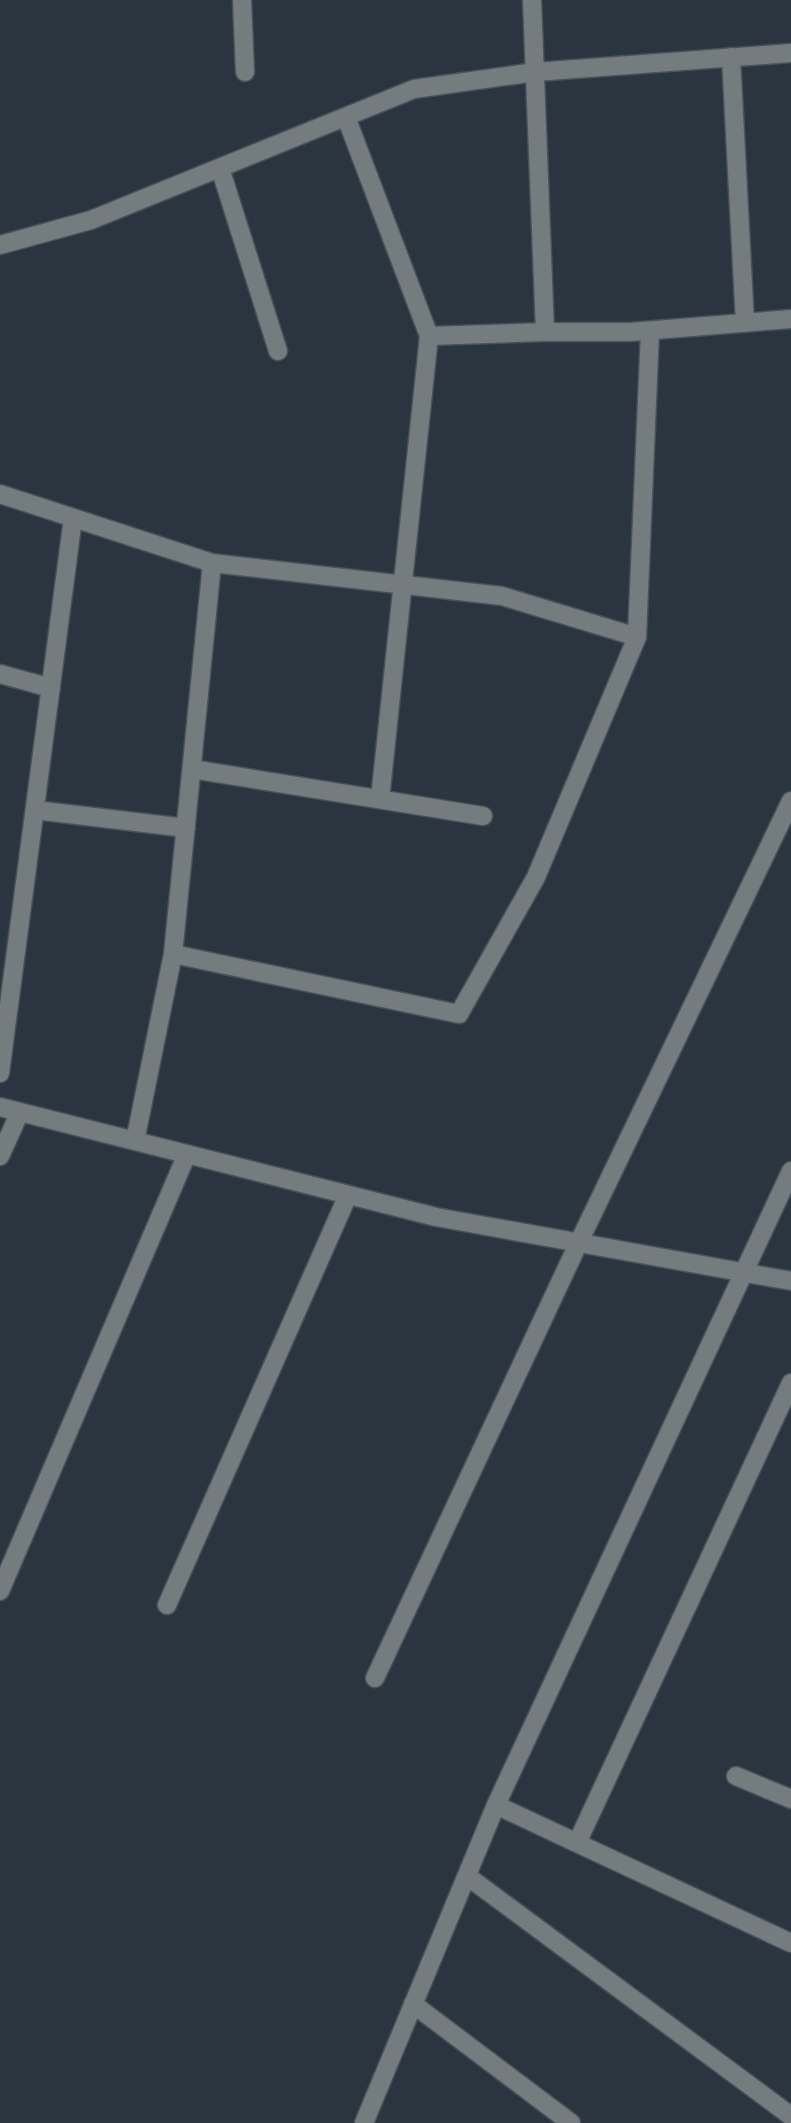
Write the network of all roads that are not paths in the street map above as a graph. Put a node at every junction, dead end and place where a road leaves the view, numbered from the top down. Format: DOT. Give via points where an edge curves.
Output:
graph roads {
  1 [pos="242,0"];
  2 [pos="532,0"];
  3 [pos="791,53"];
  4 [pos="730,57"];
  5 [pos="245,72"];
  6 [pos="535,72"];
  7 [pos="346,117"];
  8 [pos="220,168"];
  9 [pos="0,245"];
  10 [pos="791,319"];
  11 [pos="745,323"];
  12 [pos="650,331"];
  13 [pos="545,332"];
  14 [pos="429,336"];
  15 [pos="278,351"];
  16 [pos="0,494"];
  17 [pos="73,518"];
  18 [pos="212,563"];
  19 [pos="401,584"];
  20 [pos="637,637"];
  21 [pos="0,674"];
  22 [pos="51,688"];
  23 [pos="192,769"];
  24 [pos="380,799"];
  25 [pos="791,801"];
  26 [pos="35,810"];
  27 [pos="483,816"];
  28 [pos="186,828"];
  29 [pos="173,954"];
  30 [pos="0,1073"];
  31 [pos="0,1107"];
  32 [pos="20,1112"];
  33 [pos="135,1141"];
  34 [pos="187,1154"];
  35 [pos="0,1156"];
  36 [pos="791,1171"];
  37 [pos="348,1195"];
  38 [pos="579,1242"];
  39 [pos="743,1273"];
  40 [pos="791,1281"];
  41 [pos="791,1383"];
  42 [pos="0,1591"];
  43 [pos="167,1605"];
  44 [pos="375,1678"];
  45 [pos="736,1776"];
  46 [pos="791,1800"];
  47 [pos="496,1805"];
  48 [pos="577,1843"];
  49 [pos="467,1877"];
  50 [pos="791,1943"];
  51 [pos="413,2004"];
  52 [pos="791,2116"];
  53 [pos="364,2123"];
  54 [pos="571,2123"];
  1 -- 5 [label="street"];
  2 -- 6 [label="street"];
  3 -- 4 [label="street"];
  4 -- 6 [label="street"];
  4 -- 11 [label="street"];
  6 -- 7 [label="street" via="414,89"];
  6 -- 13 [label="street"];
  7 -- 8 [label="street"];
  7 -- 14 [label="street"];
  8 -- 9 [label="street" via="91,220"];
  8 -- 15 [label="street"];
  10 -- 11 [label="street"];
  11 -- 12 [label="street"];
  12 -- 13 [label="street"];
  12 -- 20 [label="street"];
  13 -- 14 [label="street"];
  14 -- 19 [label="street"];
  16 -- 17 [label="street"];
  17 -- 18 [label="street"];
  17 -- 22 [label="street"];
  18 -- 19 [label="street"];
  18 -- 23 [label="street"];
  19 -- 20 [label="street" via="502,596"];
  19 -- 24 [label="street"];
  20 -- 29 [label="street" via="536,877 459,1014"];
  21 -- 22 [label="street"];
  22 -- 26 [label="street"];
  23 -- 24 [label="street"];
  23 -- 28 [label="street"];
  24 -- 27 [label="street"];
  25 -- 38 [label="street"];
  26 -- 28 [label="street"];
  26 -- 30 [label="street"];
  28 -- 29 [label="street"];
  29 -- 33 [label="street"];
  31 -- 32 [label="street"];
  32 -- 33 [label="street"];
  32 -- 35 [label="street"];
  33 -- 34 [label="street"];
  34 -- 37 [label="street"];
  34 -- 42 [label="street"];
  36 -- 39 [label="street"];
  37 -- 38 [label="street" via="436,1217"];
  37 -- 43 [label="street"];
  38 -- 39 [label="street"];
  38 -- 44 [label="street"];
  39 -- 40 [label="street"];
  39 -- 47 [label="street"];
  41 -- 48 [label="street"];
  45 -- 46 [label="street"];
  47 -- 48 [label="street"];
  47 -- 49 [label="street"];
  48 -- 50 [label="street"];
  49 -- 51 [label="street"];
  49 -- 52 [label="street"];
  51 -- 53 [label="street"];
  51 -- 54 [label="street"];
}
